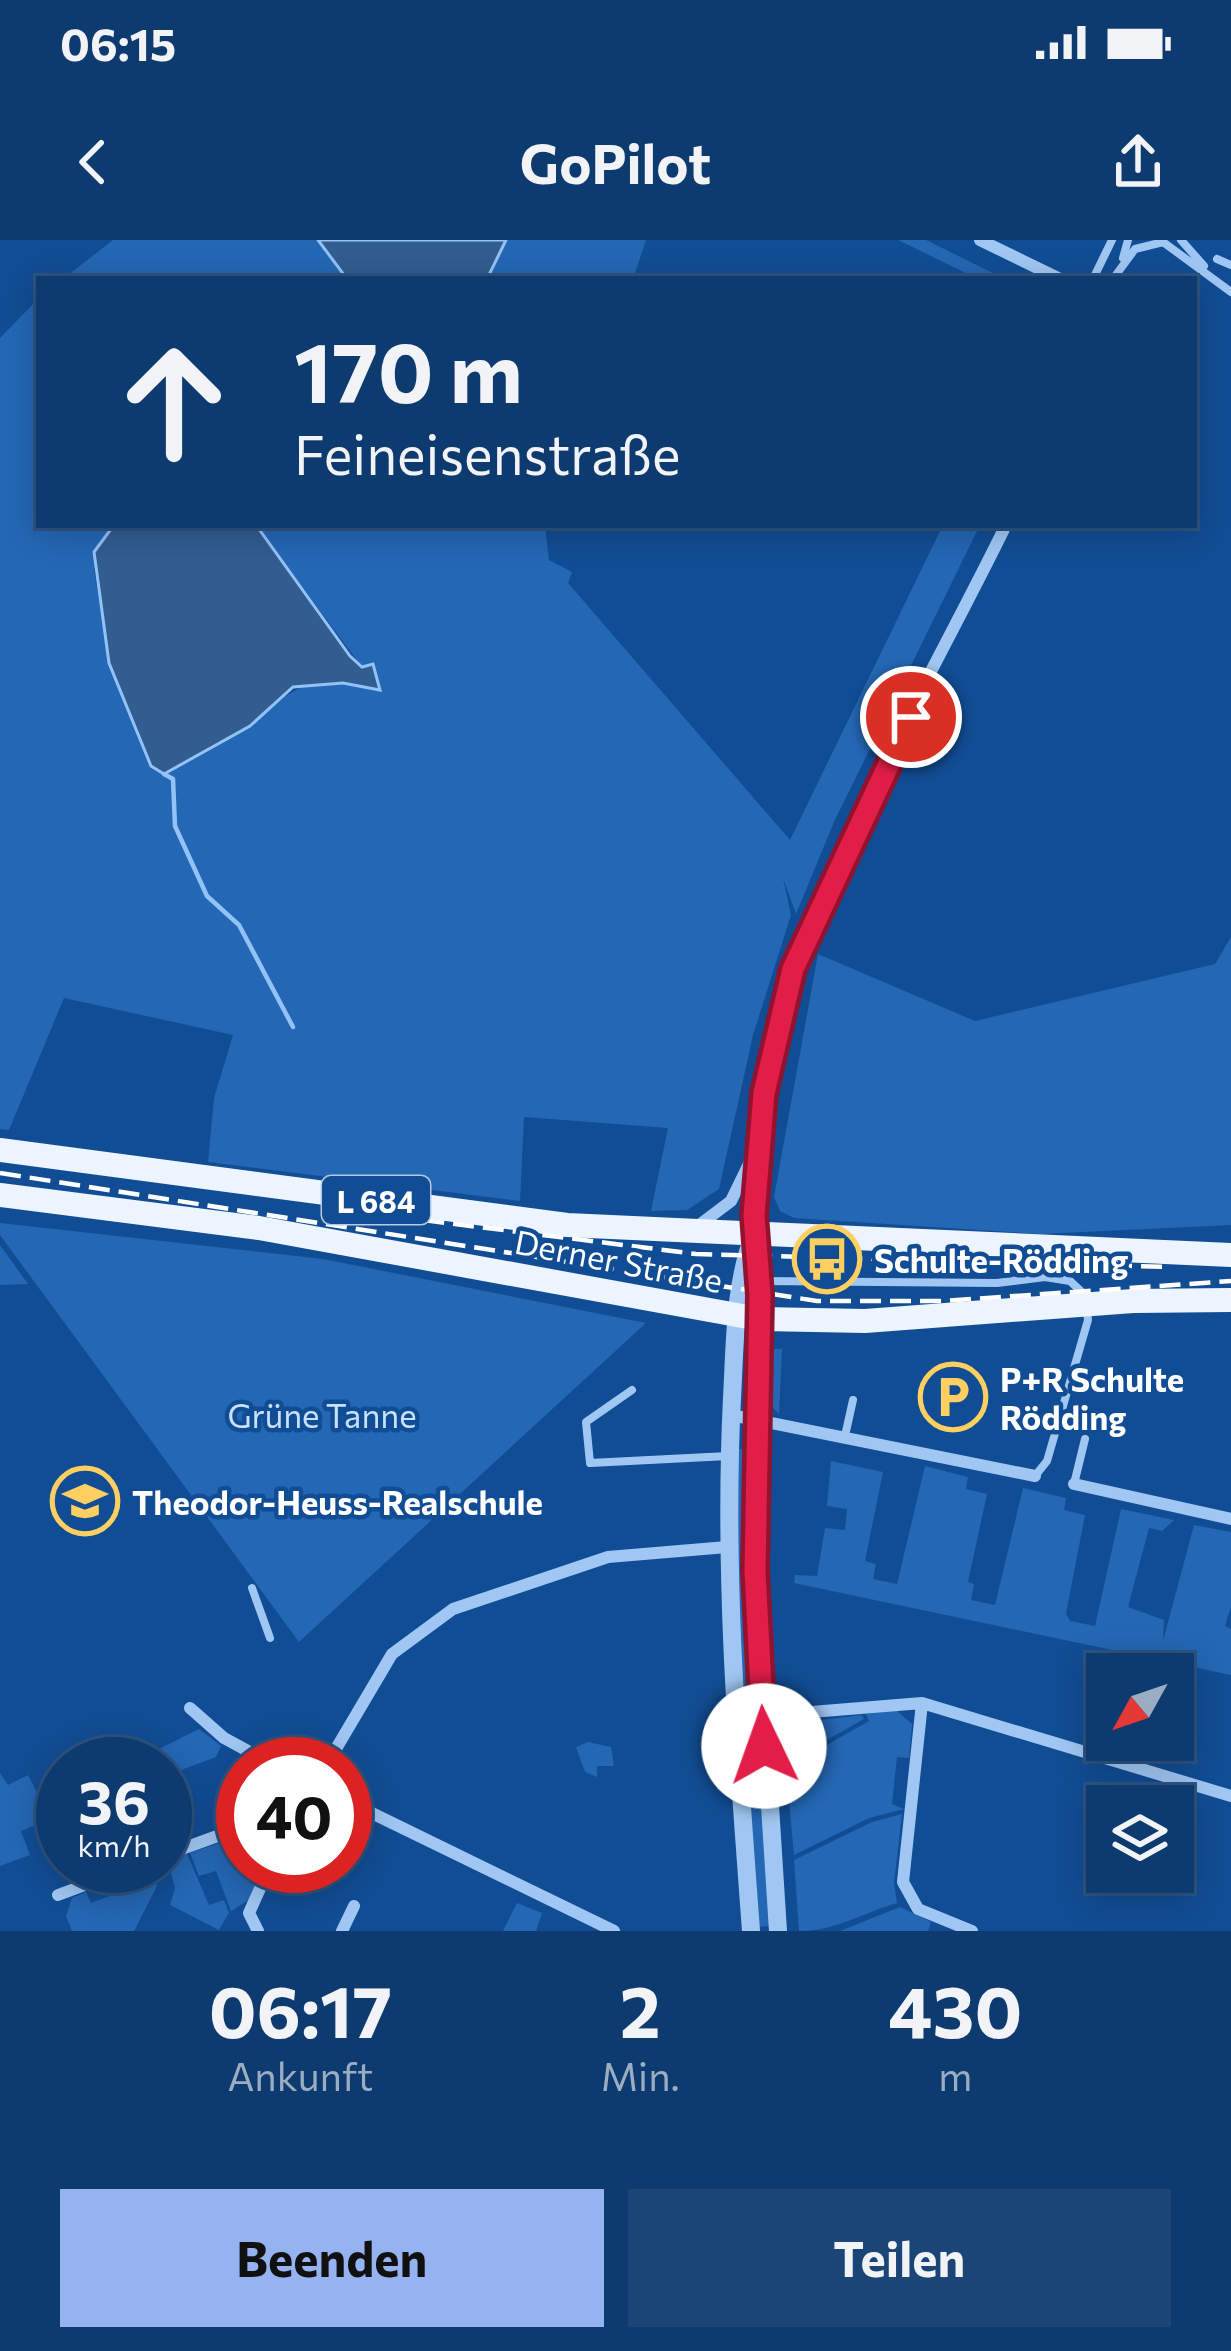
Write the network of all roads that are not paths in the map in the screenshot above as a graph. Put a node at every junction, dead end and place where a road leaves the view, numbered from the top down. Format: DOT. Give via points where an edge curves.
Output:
graph roads {
  1 [pos="980,240"];
  2 [pos="1112,240"];
  3 [pos="1129,240"];
  4 [pos="1181,240"];
  5 [pos="1217,259"];
  6 [pos="1123,260"];
  7 [pos="1231,266"];
  8 [pos="1054,276"];
  9 [pos="1094,276"];
  10 [pos="1115,276"];
  11 [pos="1216,281"];
  12 [pos="1231,292"];
  13 [pos="1005,528"];
  14 [pos="756,1148"];
  15 [pos="0,1150"];
  16 [pos="0,1195"];
  17 [pos="686,1233"];
  18 [pos="754,1235"];
  19 [pos="1231,1255"];
  20 [pos="752,1281"];
  21 [pos="1231,1300"];
  22 [pos="1087,1317"];
  23 [pos="749,1318"];
  24 [pos="632,1390"];
  25 [pos="854,1400"];
  26 [pos="731,1415"];
  27 [pos="755,1419"];
  28 [pos="845,1436"];
  29 [pos="1085,1439"];
  30 [pos="730,1456"];
  31 [pos="1035,1476"];
  32 [pos="1074,1484"];
  33 [pos="1231,1519"];
  34 [pos="727,1546"];
  35 [pos="252,1588"];
  36 [pos="270,1638"];
  37 [pos="922,1702"];
  38 [pos="190,1708"];
  39 [pos="762,1716"];
  40 [pos="223,1737"];
  41 [pos="343,1737"];
  42 [pos="1231,1796"];
  43 [pos="372,1813"];
  44 [pos="63,1893"];
  45 [pos="258,1893"];
  46 [pos="58,1895"];
  47 [pos="354,1906"];
  48 [pos="261,1930"];
  49 [pos="342,1931"];
  50 [pos="614,1931"];
  51 [pos="751,1931"];
  52 [pos="778,1931"];
  53 [pos="972,1931"];
  1 -- 8 [label="street"];
  2 -- 9 [label="lane"];
  3 -- 6 [label="lane"];
  4 -- 11 [label="lane"];
  5 -- 7 [label="lane"];
  6 -- 10 [label="lane"];
  6 -- 11 [label="lane" via="1147,242 1162,242"];
  11 -- 12 [label="lane"];
  13 -- 14 [label="street" via="807,934 778,1022"];
  14 -- 17 [label="street" via="730,1201"];
  14 -- 18 [label="street"];
  15 -- 17 [label="main road, Derner Straße / L 684" via="567,1225"];
  16 -- 23 [label="main road, Derner Straße / L 684" via="259,1228"];
  17 -- 18 [label="main road, Derner Straße / L 684"];
  18 -- 19 [label="main road, Derner Straße / L 684"];
  18 -- 20 [label="street"];
  20 -- 22 [label="lane" via="1058,1278 1079,1288"];
  20 -- 23 [label="street"];
  21 -- 22 [label="main road, Derner Straße / L 684"];
  22 -- 23 [label="main road, Derner Straße / L 684"];
  22 -- 31 [label="lane" via="1047,1461"];
  23 -- 26 [label="street"];
  23 -- 27 [label="street"];
  24 -- 30 [label="lane" via="586,1422 590,1463"];
  25 -- 28 [label="lane"];
  26 -- 27 [label="street"];
  26 -- 30 [label="street"];
  27 -- 28 [label="street"];
  27 -- 39 [label="street"];
  28 -- 31 [label="street"];
  29 -- 32 [label="lane"];
  30 -- 34 [label="street"];
  32 -- 33 [label="street"];
  34 -- 41 [label="street" via="608,1557 453,1609 392,1654"];
  34 -- 51 [label="street"];
  35 -- 36 [label="lane"];
  37 -- 39 [label="street"];
  37 -- 42 [label="street"];
  37 -- 53 [label="street" via="903,1882 918,1909"];
  38 -- 40 [label="street"];
  39 -- 52 [label="street"];
  43 -- 50 [label="street"];
  44 -- 46 [label="street"];
  45 -- 48 [label="street" via="249,1913"];
  47 -- 49 [label="street"];
}
